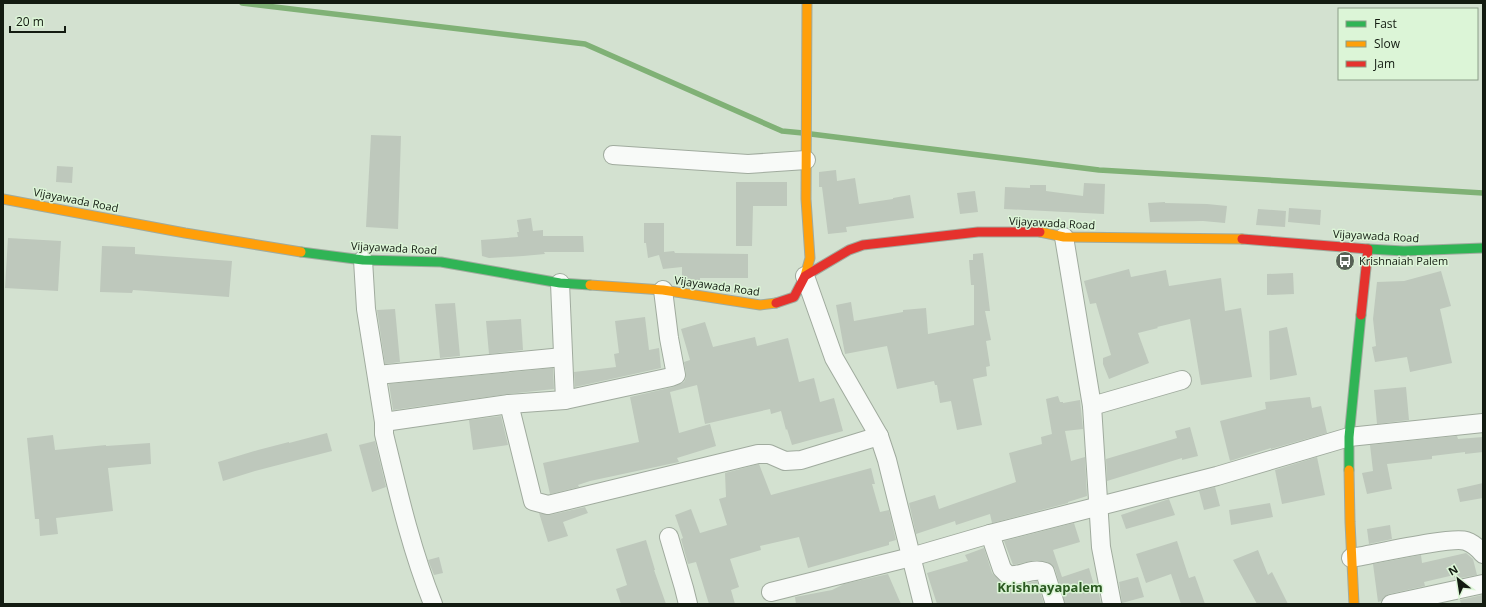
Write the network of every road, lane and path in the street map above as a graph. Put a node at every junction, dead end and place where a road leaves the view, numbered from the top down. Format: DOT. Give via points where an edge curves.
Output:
graph roads {
  1 [pos="807,3"];
  2 [pos="613,155"];
  3 [pos="806,155"];
  4 [pos="3,199"];
  5 [pos="1064,237"];
  6 [pos="1483,248"];
  7 [pos="1368,249"];
  8 [pos="362,260"];
  9 [pos="805,276"];
  10 [pos="560,283"];
  11 [pos="663,290"];
  12 [pos="563,357"];
  13 [pos="377,375"];
  14 [pos="1182,380"];
  15 [pos="565,400"];
  16 [pos="509,404"];
  17 [pos="1092,406"];
  18 [pos="384,422"];
  19 [pos="1483,423"];
  20 [pos="878,436"];
  21 [pos="1349,437"];
  22 [pos="1099,506"];
  23 [pos="990,534"];
  24 [pos="669,537"];
  25 [pos="1483,554"];
  26 [pos="911,557"];
  27 [pos="1351,558"];
  28 [pos="1483,584"];
  29 [pos="771,592"];
  30 [pos="433,604"];
  31 [pos="688,604"];
  32 [pos="923,604"];
  33 [pos="1055,604"];
  34 [pos="1112,604"];
  35 [pos="1354,604"];
  36 [pos="1391,604"];
  1 -- 3 [label="main road"];
  2 -- 3 [label="street" via="748,164"];
  3 -- 9 [label="main road" via="810,258"];
  4 -- 8 [label="main road, Vijayawada Road" via="185,233"];
  5 -- 7 [label="main road, Vijayawada Road" via="1250,239"];
  5 -- 9 [label="main road, Vijayawada Road" via="1038,232 978,232 863,245 849,250"];
  5 -- 17 [label="street"];
  6 -- 7 [label="main road, Vijayawada Road" via="1404,251"];
  7 -- 21 [label="main road"];
  8 -- 10 [label="main road, Vijayawada Road" via="441,262"];
  8 -- 13 [label="street" via="366,309"];
  9 -- 11 [label="main road, Vijayawada Road" via="794,297 780,303 760,305"];
  9 -- 20 [label="street" via="834,358"];
  10 -- 11 [label="main road, Vijayawada Road"];
  10 -- 12 [label="street"];
  11 -- 15 [label="street" via="676,374"];
  12 -- 13 [label="street"];
  12 -- 15 [label="street"];
  13 -- 18 [label="street"];
  14 -- 17 [label="street"];
  15 -- 16 [label="street"];
  16 -- 18 [label="street"];
  16 -- 20 [label="street" via="533,501 548,504 758,454 769,454 785,461 801,460"];
  17 -- 22 [label="street"];
  18 -- 30 [label="street" via="384,434 410,537"];
  19 -- 21 [label="street"];
  20 -- 26 [label="street" via="887,460"];
  21 -- 22 [label="street" via="1217,476"];
  21 -- 27 [label="main road"];
  22 -- 23 [label="street"];
  22 -- 34 [label="street" via="1101,547"];
  23 -- 26 [label="street"];
  23 -- 33 [label="street" via="1002,569 1008,575 1016,576 1037,569 1045,572"];
  24 -- 31 [label="street"];
  25 -- 27 [label="street" via="1465,541 1446,541"];
  26 -- 29 [label="street"];
  26 -- 32 [label="street"];
  27 -- 35 [label="main road"];
  28 -- 36 [label="street"];
}
